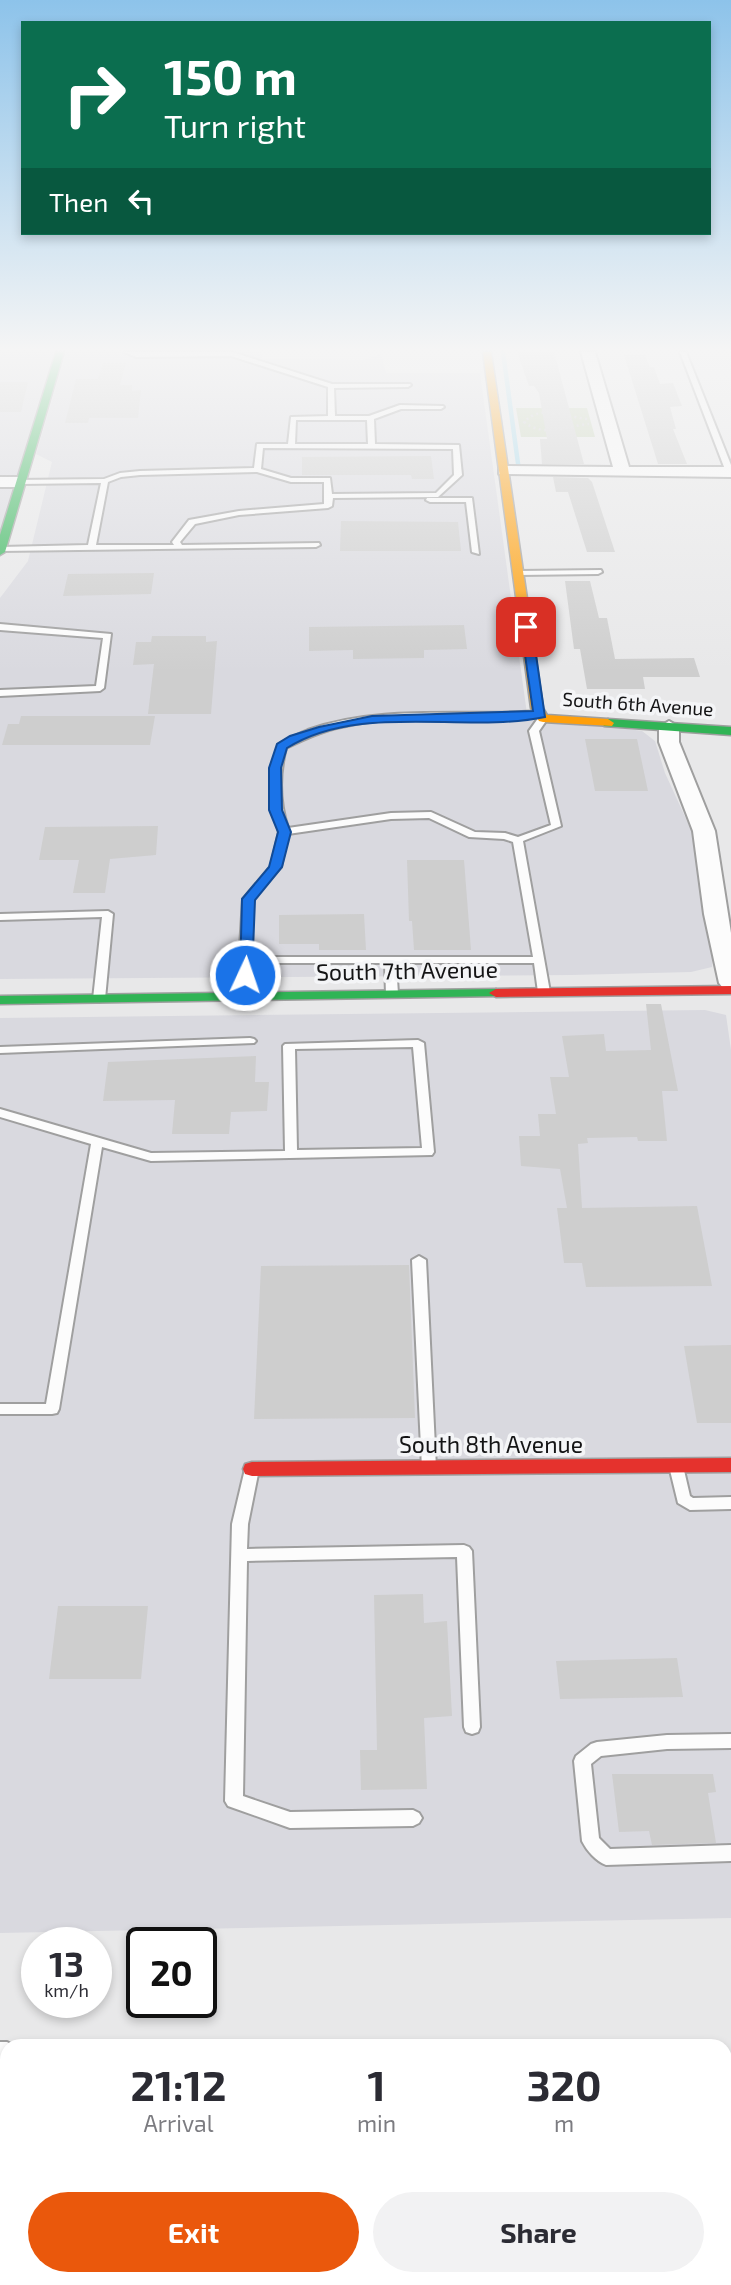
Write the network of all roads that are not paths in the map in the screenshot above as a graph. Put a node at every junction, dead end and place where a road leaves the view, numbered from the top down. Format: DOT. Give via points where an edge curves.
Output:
graph roads {
  1 [pos="26,459"];
  2 [pos="258,459"];
  3 [pos="457,459"];
  4 [pos="503,459"];
  5 [pos="618,459"];
  6 [pos="257,470"];
  7 [pos="505,471"];
  8 [pos="622,471"];
  9 [pos="730,472"];
  10 [pos="104,481"];
  11 [pos="0,482"];
  12 [pos="19,482"];
  13 [pos="329,498"];
  14 [pos="316,545"];
  15 [pos="92,547"];
  16 [pos="180,547"];
  17 [pos="0,551"];
  18 [pos="476,552"];
  19 [pos="598,572"];
  20 [pos="519,573"];
  21 [pos="0,628"];
  22 [pos="0,693"];
  23 [pos="541,716"];
  24 [pos="669,727"];
  25 [pos="731,731"];
  26 [pos="284,832"];
  27 [pos="518,841"];
  28 [pos="0,917"];
  29 [pos="246,960"];
  30 [pos="390,960"];
  31 [pos="538,960"];
  32 [pos="731,983"];
  33 [pos="731,990"];
  34 [pos="544,992"];
  35 [pos="392,994"];
  36 [pos="243,996"];
  37 [pos="99,999"];
  38 [pos="0,1000"];
  39 [pos="250,1041"];
  40 [pos="0,1050"];
  41 [pos="0,1114"];
  42 [pos="97,1142"];
  43 [pos="291,1155"];
  44 [pos="419,1260"];
  45 [pos="0,1409"];
  46 [pos="731,1465"];
  47 [pos="676,1466"];
  48 [pos="429,1468"];
  49 [pos="252,1469"];
  50 [pos="731,1503"];
  51 [pos="239,1555"];
  52 [pos="471,1727"];
  53 [pos="731,1741"];
  54 [pos="413,1818"];
  55 [pos="731,1853"];
  1 -- 12 [label="street"];
  2 -- 6 [label="lane"];
  3 -- 13 [label="lane" via="458,475 438,495"];
  4 -- 7 [label="street"];
  5 -- 8 [label="street"];
  6 -- 10 [label="lane" via="140,473"];
  6 -- 13 [label="lane" via="291,480 327,480"];
  7 -- 8 [label="street"];
  7 -- 20 [label="street"];
  8 -- 9 [label="street"];
  10 -- 12 [label="lane"];
  10 -- 15 [label="lane"];
  11 -- 12 [label="street"];
  12 -- 17 [label="street"];
  13 -- 16 [label="lane" via="328,506 192,522 177,537"];
  13 -- 18 [label="lane" via="469,500"];
  14 -- 16 [label="lane"];
  15 -- 16 [label="lane"];
  15 -- 17 [label="lane"];
  19 -- 20 [label="lane"];
  20 -- 23 [label="street"];
  21 -- 22 [label="lane" via="108,636 100,688"];
  23 -- 24 [label="street, South 6th Avenue"];
  23 -- 26 [label="lane" via="386,718 294,739 282,747 275,768 275,810"];
  23 -- 27 [label="lane" via="534,731 556,826"];
  24 -- 25 [label="street, South 6th Avenue"];
  24 -- 32 [label="street" via="669,743 704,831 715,914"];
  26 -- 27 [label="lane" via="391,816 430,815 473,835"];
  26 -- 29 [label="lane" via="275,867 248,899"];
  27 -- 31 [label="lane"];
  28 -- 37 [label="lane" via="108,914"];
  29 -- 30 [label="lane"];
  29 -- 36 [label="lane"];
  30 -- 31 [label="lane"];
  30 -- 35 [label="lane"];
  31 -- 34 [label="lane"];
  33 -- 34 [label="street, South 7th Avenue"];
  34 -- 35 [label="street, South 7th Avenue"];
  35 -- 36 [label="street, South 7th Avenue"];
  36 -- 37 [label="street, South 7th Avenue"];
  37 -- 38 [label="street, South 7th Avenue"];
  39 -- 40 [label="lane"];
  41 -- 42 [label="lane"];
  42 -- 43 [label="lane" via="151,1157"];
  42 -- 45 [label="lane" via="52,1409"];
  43 -- 43 [label="lane" via="428,1152 418,1043 289,1046"];
  44 -- 48 [label="lane"];
  46 -- 47 [label="street, South 8th Avenue"];
  47 -- 48 [label="street, South 8th Avenue"];
  47 -- 50 [label="lane" via="683,1499 690,1504"];
  48 -- 49 [label="street, South 8th Avenue"];
  49 -- 51 [label="lane" via="240,1524"];
  51 -- 52 [label="lane" via="464,1551"];
  51 -- 54 [label="lane" via="234,1801 290,1820"];
  53 -- 55 [label="lane" via="597,1749 582,1761 591,1841 607,1857"];
}
